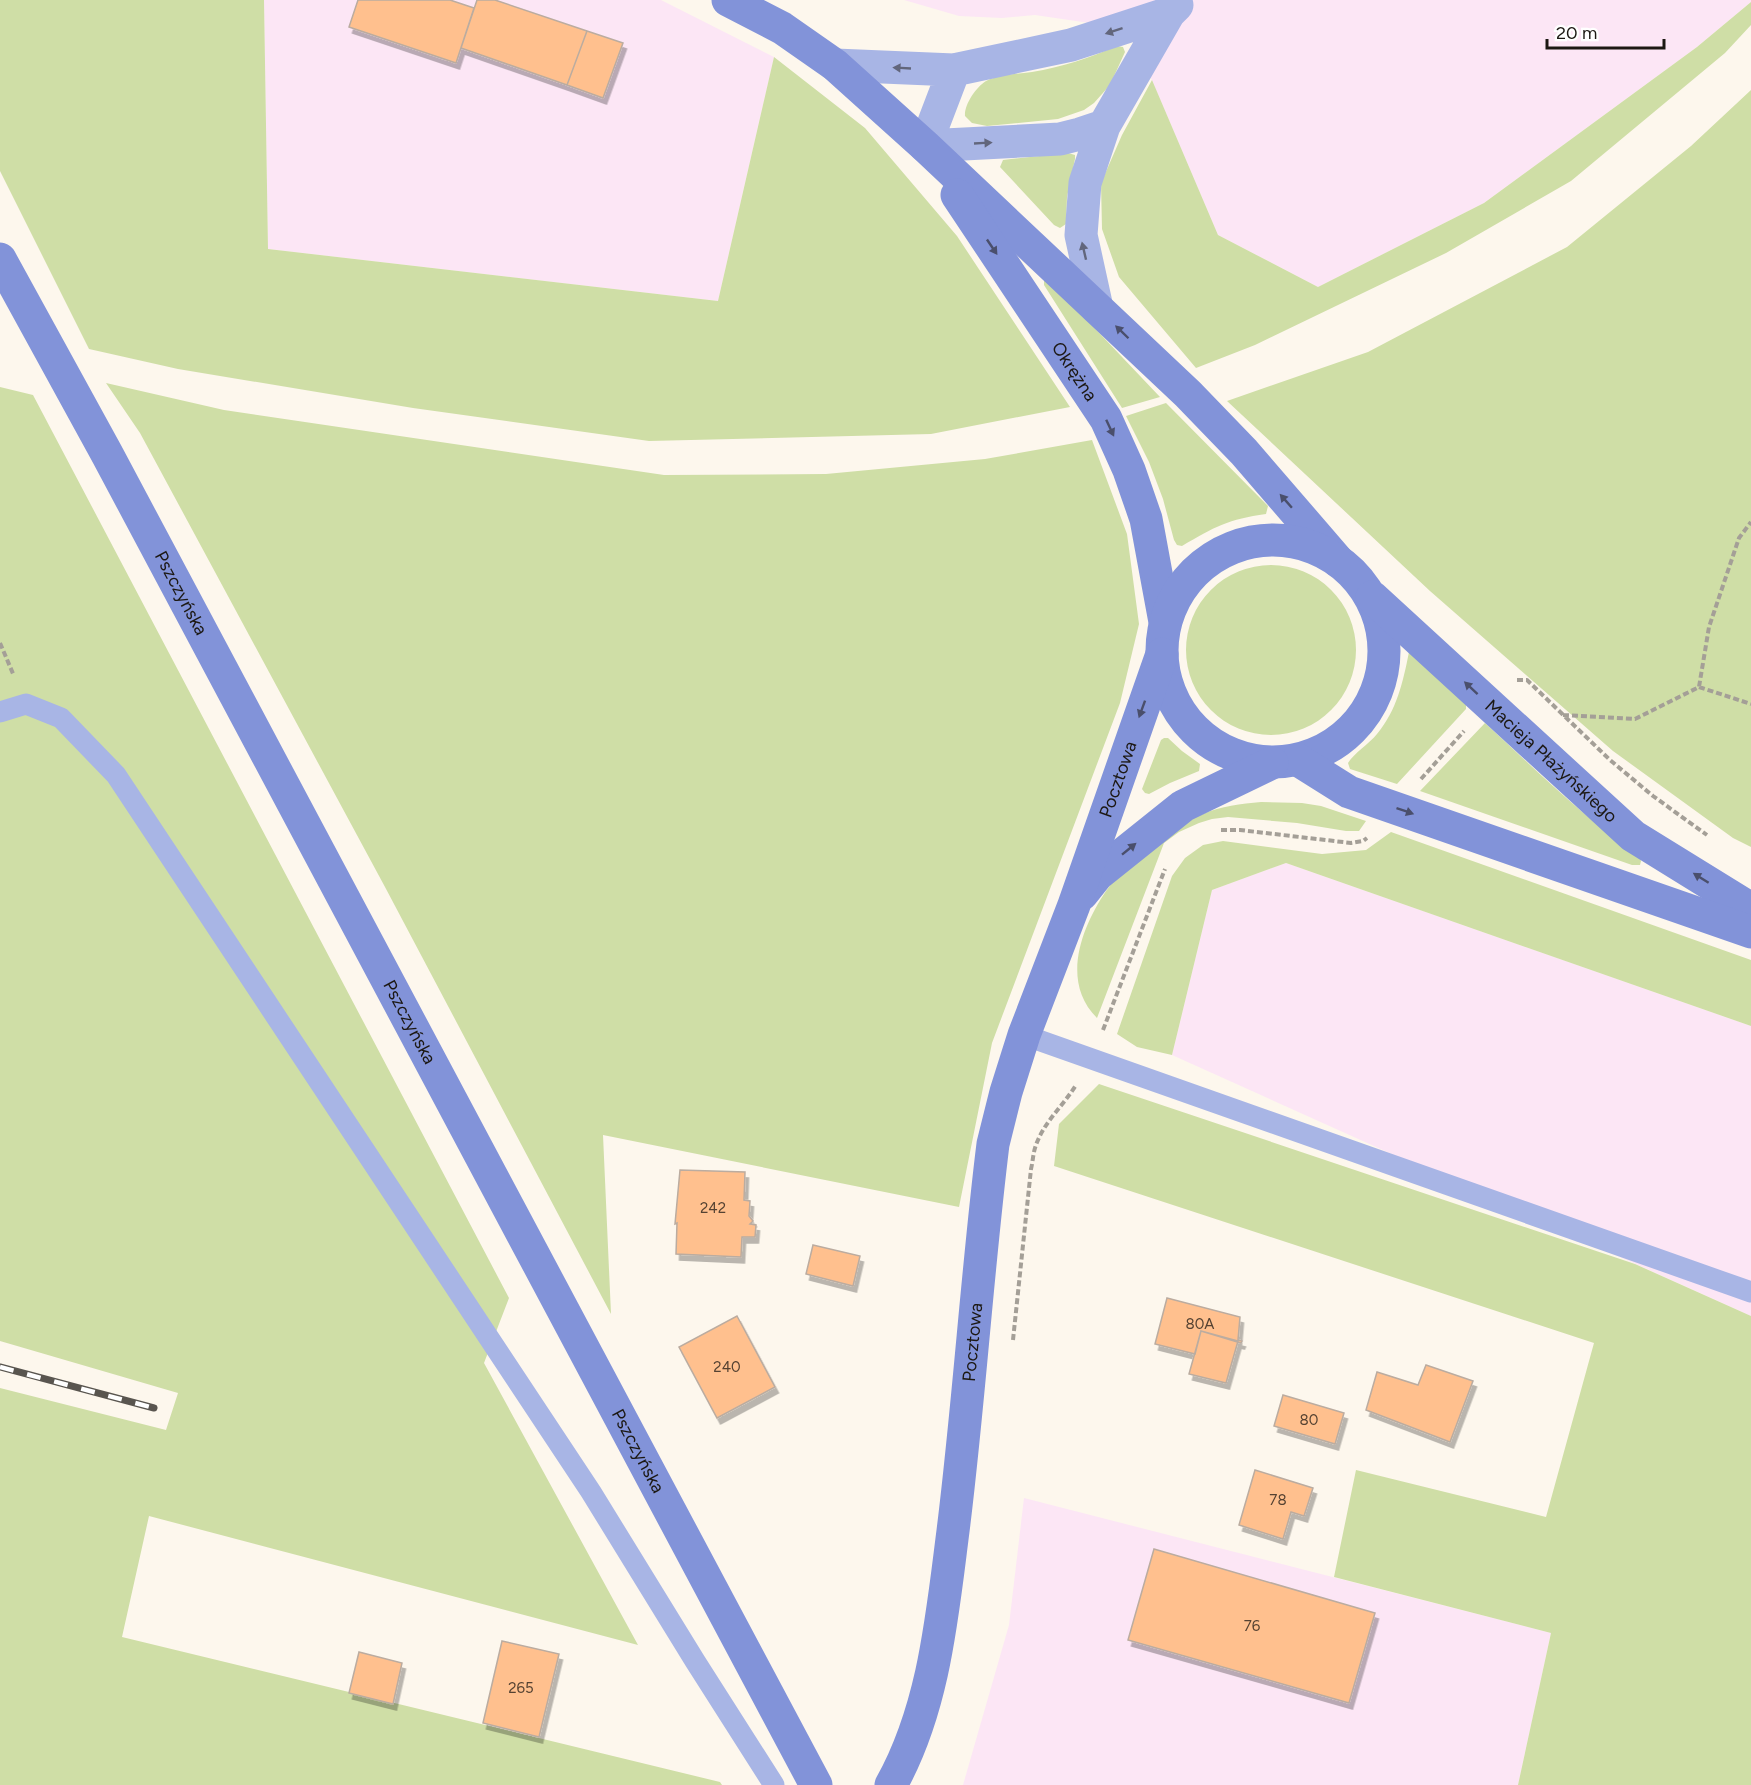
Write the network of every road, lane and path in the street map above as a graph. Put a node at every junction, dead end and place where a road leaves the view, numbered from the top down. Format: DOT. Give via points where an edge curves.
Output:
graph roads {
  1 [pos="728,0"];
  2 [pos="1175,7"];
  3 [pos="836,65"];
  4 [pos="954,70"];
  5 [pos="1104,126"];
  6 [pos="925,146"];
  7 [pos="0,259"];
  8 [pos="1097,308"];
  9 [pos="1751,522"];
  10 [pos="1338,561"];
  11 [pos="1368,593"];
  12 [pos="1164,638"];
  13 [pos="1699,687"];
  14 [pos="1488,704"];
  15 [pos="1751,704"];
  16 [pos="0,712"];
  17 [pos="1562,715"];
  18 [pos="1285,761"];
  19 [pos="1395,807"];
  20 [pos="1216,830"];
  21 [pos="1715,840"];
  22 [pos="1166,867"];
  23 [pos="1074,905"];
  24 [pos="1751,909"];
  25 [pos="1751,932"];
  26 [pos="1024,1035"];
  27 [pos="1088,1058"];
  28 [pos="1751,1292"];
  29 [pos="1012,1347"];
  30 [pos="774,1785"];
  31 [pos="816,1785"];
  32 [pos="891,1785"];
  1 -- 3 [label="street, Okrężna" via="782,28"];
  2 -- 4 [label="street, one-way" via="1071,45"];
  2 -- 5 [label="street"];
  4 -- 3 [label="street, one-way"];
  3 -- 6 [label="street, Okrężna"];
  4 -- 6 [label="street"];
  6 -- 5 [label="street, one-way" via="1060,139"];
  8 -- 5 [label="street, one-way" via="1081,235 1085,183"];
  6 -- 8 [label="street, Okrężna"];
  6 -- 12 [label="street, Okrężna, one-way" via="1106,419 1146,519"];
  7 -- 31 [label="street, Pszczyńska"];
  10 -- 8 [label="street, Okrężna, one-way" via="1244,452"];
  9 -- 13 [label="path" via="1739,538 1709,627"];
  10 -- 11 [label="street"];
  10 -- 12 [label="street, Pocztowa" via="1305,545 1270,540 1235,546 1204,564 1180,590"];
  14 -- 11 [label="street, Macieja Płażyńskiego, one-way"];
  11 -- 18 [label="street, Pocztowa" via="1382,625 1384,649 1376,695 1358,724 1331,747"];
  12 -- 18 [label="street, Okrężna" via="1168,687 1183,718 1208,741 1238,757"];
  12 -- 23 [label="street, Pocztowa, one-way"];
  13 -- 15 [label="path"];
  13 -- 17 [label="path" via="1635,719"];
  14 -- 17 [label="path" via="1510,680 1527,680"];
  14 -- 19 [label="path"];
  24 -- 14 [label="street, Macieja Płażyńskiego, one-way" via="1633,836"];
  16 -- 30 [label="lane" via="26,704 61,718 116,775 591,1492"];
  17 -- 21 [label="path" via="1653,796"];
  18 -- 19 [label="street" via="1349,792"];
  23 -- 18 [label="street, Pocztowa, one-way" via="1098,874 1183,806"];
  19 -- 20 [label="path" via="1371,835 1352,843"];
  19 -- 25 [label="street, one-way"];
  22 -- 27 [label="path" via="1104,1028"];
  23 -- 26 [label="street, Pocztowa"];
  26 -- 27 [label="lane"];
  26 -- 32 [label="street, Pocztowa" via="993,1144 958,1494 938,1643 910,1747"];
  27 -- 28 [label="lane"];
  27 -- 29 [label="path" via="1068,1098 1035,1146"];
}
